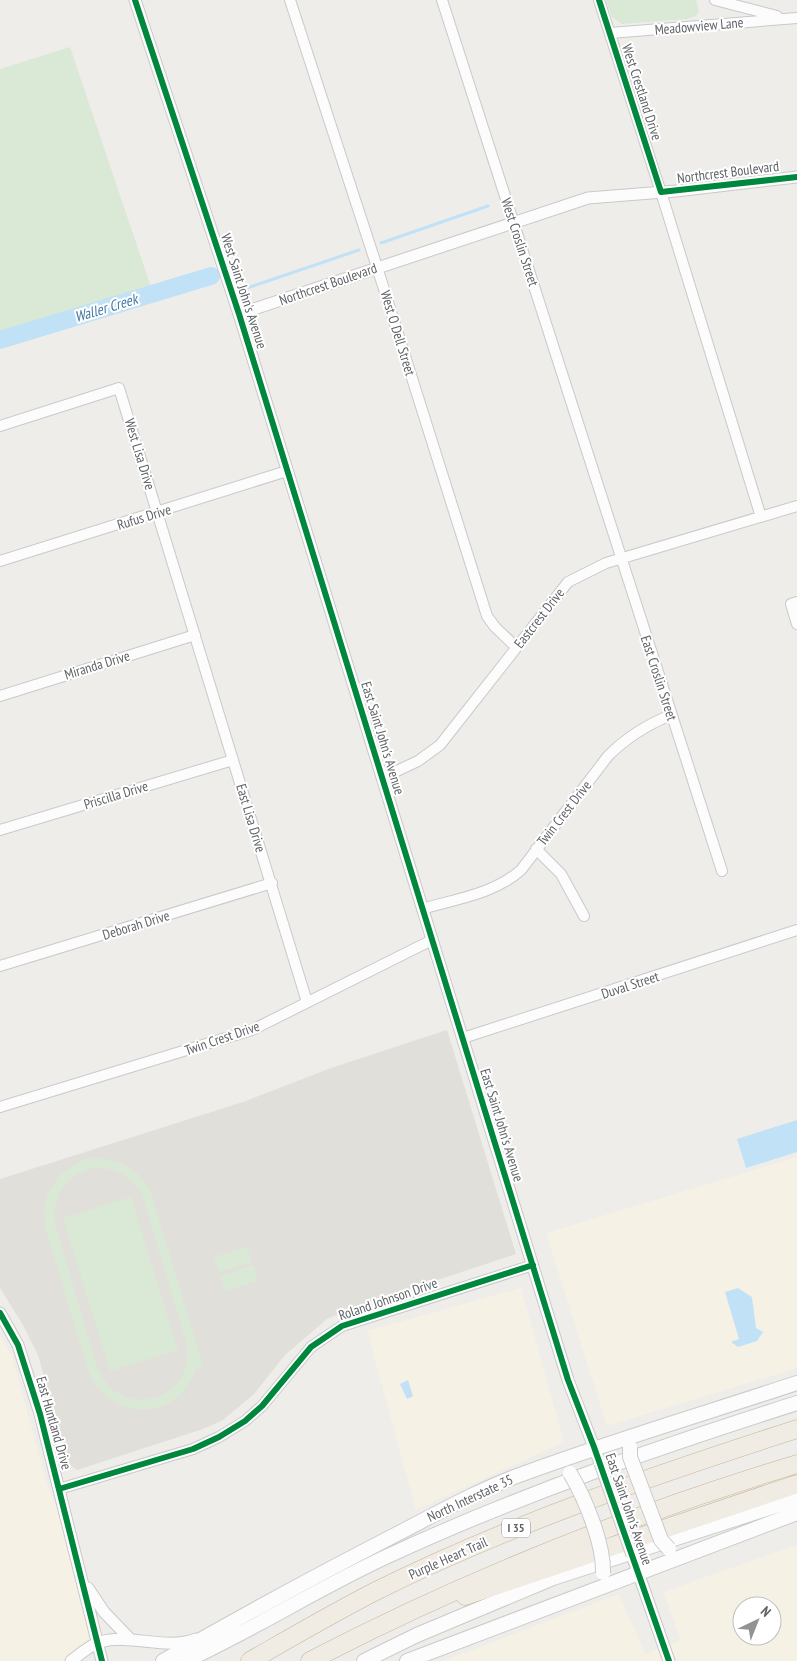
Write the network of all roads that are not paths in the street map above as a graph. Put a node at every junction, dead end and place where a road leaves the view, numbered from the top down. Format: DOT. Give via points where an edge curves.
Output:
graph roads {
  1 [pos="135,0"];
  2 [pos="290,0"];
  3 [pos="442,0"];
  4 [pos="599,0"];
  5 [pos="716,0"];
  6 [pos="793,18"];
  7 [pos="610,33"];
  8 [pos="797,177"];
  9 [pos="661,192"];
  10 [pos="514,222"];
  11 [pos="378,267"];
  12 [pos="239,314"];
  13 [pos="0,426"];
  14 [pos="287,471"];
  15 [pos="598,484"];
  16 [pos="797,506"];
  17 [pos="158,513"];
  18 [pos="761,517"];
  19 [pos="622,560"];
  20 [pos="0,562"];
  21 [pos="325,591"];
  22 [pos="794,603"];
  23 [pos="797,624"];
  24 [pos="195,635"];
  25 [pos="516,646"];
  26 [pos="0,696"];
  27 [pos="671,715"];
  28 [pos="233,760"];
  29 [pos="382,778"];
  30 [pos="0,830"];
  31 [pos="536,849"];
  32 [pos="722,871"];
  33 [pos="272,883"];
  34 [pos="422,909"];
  35 [pos="584,916"];
  36 [pos="797,930"];
  37 [pos="432,940"];
  38 [pos="0,966"];
  39 [pos="307,1002"];
  40 [pos="463,1038"];
  41 [pos="0,1107"];
  42 [pos="533,1264"];
  43 [pos="0,1313"];
  44 [pos="797,1383"];
  45 [pos="797,1403"];
  46 [pos="797,1429"];
  47 [pos="640,1432"];
  48 [pos="594,1447"];
  49 [pos="554,1464"];
  50 [pos="797,1464"];
  51 [pos="797,1484"];
  52 [pos="59,1489"];
  53 [pos="797,1499"];
  54 [pos="797,1513"];
  55 [pos="683,1556"];
  56 [pos="639,1574"];
  57 [pos="82,1579"];
  58 [pos="590,1592"];
  59 [pos="425,1604"];
  60 [pos="218,1629"];
  61 [pos="130,1639"];
  62 [pos="99,1642"];
  63 [pos="71,1661"];
  64 [pos="102,1661"];
  65 [pos="164,1661"];
  66 [pos="185,1661"];
  67 [pos="250,1661"];
  68 [pos="310,1661"];
  69 [pos="364,1661"];
  70 [pos="407,1661"];
  71 [pos="669,1661"];
  1 -- 12 [label="street, West Saint John's Avenue"];
  2 -- 11 [label="street, West O Dell Street"];
  3 -- 10 [label="street, West Croslin Street"];
  4 -- 7 [label="street, West Crestland Drive"];
  5 -- 6 [label="street, Meadowview Lane"];
  6 -- 7 [label="street, Meadowview Lane"];
  7 -- 9 [label="street, West Crestland Drive"];
  8 -- 9 [label="street, Northcrest Boulevard"];
  9 -- 10 [label="street, Northcrest Boulevard" via="588,198"];
  9 -- 18 [label="street, West Crestland Drive"];
  10 -- 11 [label="street, Northcrest Boulevard"];
  10 -- 15 [label="street, West Croslin Street"];
  11 -- 12 [label="street, Northcrest Boulevard"];
  11 -- 25 [label="street, West O Dell Street" via="487,616 494,627"];
  12 -- 14 [label="street, West Saint John's Avenue"];
  13 -- 17 [label="street, West Lisa Drive" via="119,388"];
  14 -- 17 [label="street, Rufus Drive"];
  14 -- 21 [label="street, West Saint John's Avenue"];
  15 -- 19 [label="street, East Croslin Street"];
  16 -- 18 [label="street, Eastcrest Drive"];
  17 -- 20 [label="street, Rufus Drive"];
  17 -- 24 [label="street, West Lisa Drive"];
  18 -- 19 [label="street, Eastcrest Drive"];
  19 -- 25 [label="street, Eastcrest Drive" via="606,563 568,582"];
  19 -- 27 [label="street, East Croslin Street"];
  21 -- 29 [label="street, East Saint John's Avenue"];
  22 -- 23 [label="street"];
  24 -- 26 [label="street, Miranda Drive"];
  24 -- 28 [label="street, East Lisa Drive"];
  25 -- 29 [label="street, Eastcrest Drive" via="440,745 418,761"];
  27 -- 31 [label="street, Twin Crest Drive" via="644,726 608,756"];
  27 -- 32 [label="street, East Croslin Street"];
  28 -- 30 [label="street, Priscilla Drive"];
  28 -- 33 [label="street, East Lisa Drive"];
  29 -- 34 [label="street, East Saint John's Avenue"];
  31 -- 34 [label="street, Twin Crest Drive" via="521,870 502,884"];
  31 -- 35 [label="street" via="561,874"];
  33 -- 38 [label="street, Deborah Drive"];
  33 -- 39 [label="street, East Lisa Drive"];
  34 -- 37 [label="street, East Saint John's Avenue"];
  36 -- 40 [label="street, Duval Street"];
  37 -- 39 [label="street, Twin Crest Drive"];
  37 -- 40 [label="street, East Saint John's Avenue"];
  39 -- 41 [label="street, Twin Crest Drive" via="252,1030"];
  40 -- 42 [label="street, East Saint John's Avenue"];
  42 -- 48 [label="street, East Saint John's Avenue" via="568,1380"];
  42 -- 52 [label="street, Roland Johnson Drive" via="342,1326 312,1347 262,1406 219,1437 193,1449"];
  43 -- 52 [label="street, East Huntland Drive" via="18,1345"];
  44 -- 47 [label="main road, North Interstate 35"];
  45 -- 66 [label="main road" via="648,1452 461,1523 320,1590"];
  46 -- 67 [label="highway, Purple Heart Trail / I 35" via="639,1482 472,1547 375,1592"];
  47 -- 48 [label="main road, North Interstate 35"];
  47 -- 55 [label="main road, bridge" via="630,1448 630,1457 661,1540 669,1549"];
  48 -- 49 [label="main road, North Interstate 35"];
  48 -- 56 [label="street, East Saint John's Avenue, bridge"];
  49 -- 58 [label="main road, bridge" via="570,1473 592,1522 603,1559 603,1573"];
  49 -- 60 [label="main road, North Interstate 35" via="524,1473 454,1504"];
  50 -- 59 [label="highway, I 35" via="554,1548"];
  51 -- 59 [label="highway" via="470,1595"];
  52 -- 57 [label="street, East Huntland Drive"];
  53 -- 69 [label="main road" via="553,1578"];
  54 -- 55 [label="main road"];
  55 -- 56 [label="main road"];
  56 -- 58 [label="main road"];
  56 -- 71 [label="street, East Saint John's Avenue"];
  57 -- 61 [label="street" via="104,1612"];
  57 -- 62 [label="street, East Huntland Drive"];
  58 -- 70 [label="main road"];
  59 -- 68 [label="highway, I 35"];
  60 -- 61 [label="street" via="188,1642 164,1644"];
  60 -- 65 [label="main road, North Interstate 35"];
  61 -- 62 [label="street"];
  62 -- 63 [label="street"];
  62 -- 64 [label="street, East Huntland Drive"];
}
